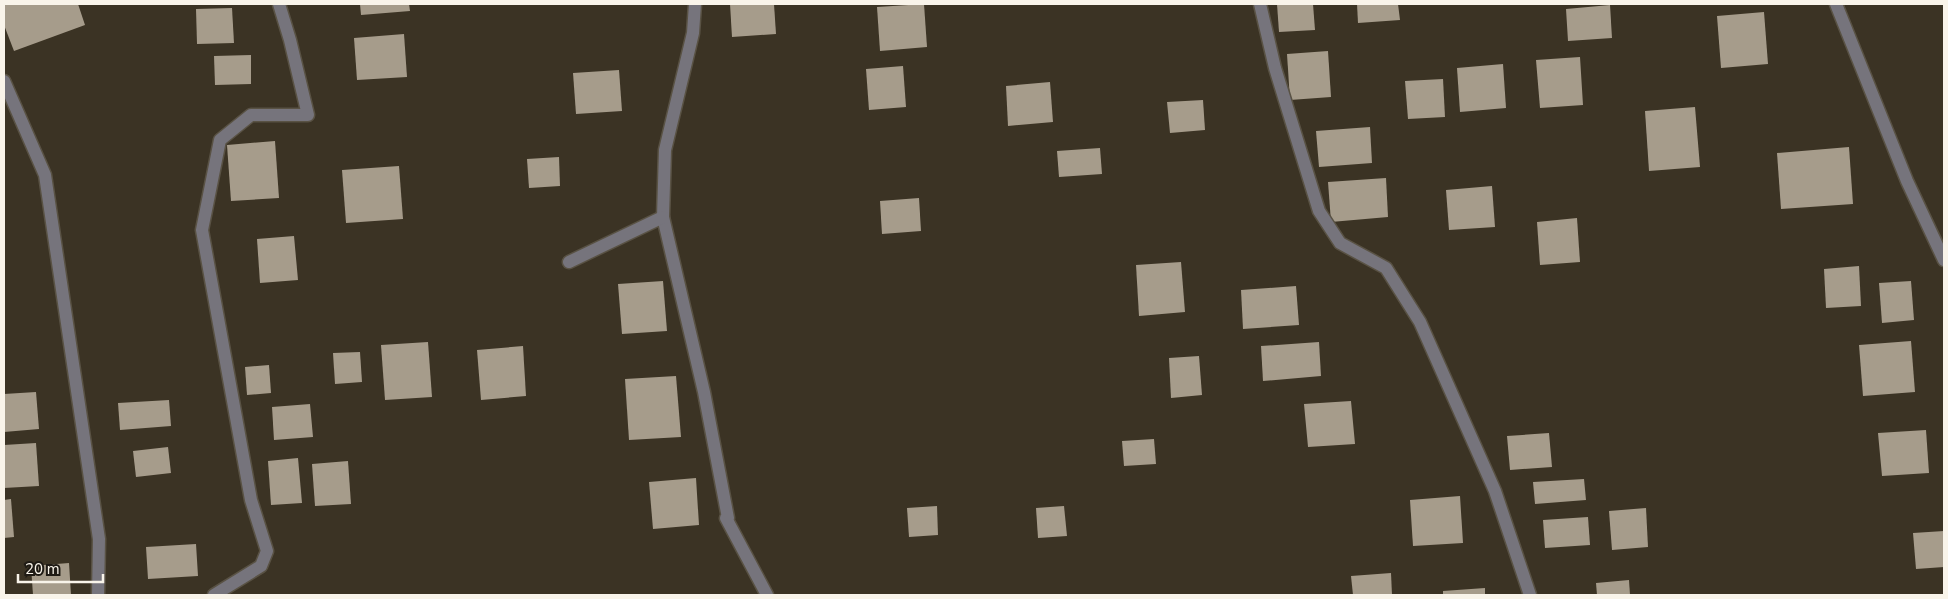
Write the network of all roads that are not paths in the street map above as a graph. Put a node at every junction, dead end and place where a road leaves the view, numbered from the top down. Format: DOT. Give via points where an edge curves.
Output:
graph roads {
  1 [pos="279,4"];
  2 [pos="695,4"];
  3 [pos="1260,4"];
  4 [pos="1836,4"];
  5 [pos="4,81"];
  6 [pos="663,217"];
  7 [pos="1939,235"];
  8 [pos="1944,260"];
  9 [pos="569,262"];
  10 [pos="98,595"];
  11 [pos="214,595"];
  12 [pos="768,595"];
  13 [pos="1530,595"];
  1 -- 11 [label="street" via="308,115 251,115 220,140 202,230 251,500 267,551 261,566"];
  2 -- 6 [label="street" via="693,33 665,150"];
  3 -- 13 [label="street" via="1274,68 1319,211 1340,243 1386,268 1420,322 1495,491"];
  4 -- 7 [label="street" via="1907,181"];
  5 -- 10 [label="street" via="45,174 99,539"];
  6 -- 9 [label="street"];
  6 -- 12 [label="street" via="704,392 726,518"];
  7 -- 8 [label="street"];
}
